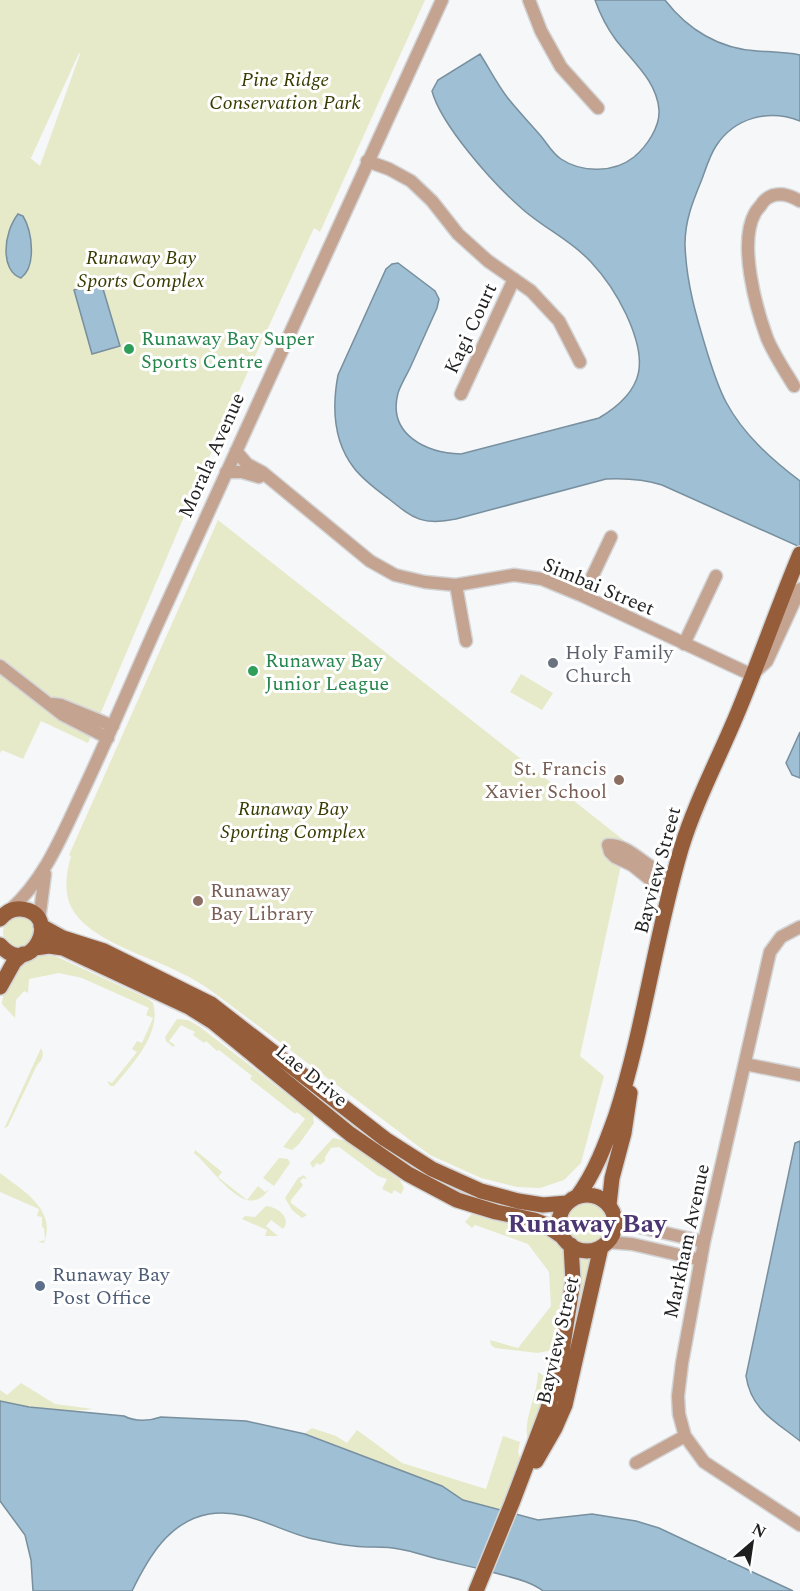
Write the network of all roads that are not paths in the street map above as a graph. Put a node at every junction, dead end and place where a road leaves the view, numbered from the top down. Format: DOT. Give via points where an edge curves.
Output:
graph roads {
  1 [pos="442,0"];
  2 [pos="529,0"];
  3 [pos="598,108"];
  4 [pos="368,161"];
  5 [pos="800,201"];
  6 [pos="514,279"];
  7 [pos="580,362"];
  8 [pos="794,386"];
  9 [pos="461,394"];
  10 [pos="236,452"];
  11 [pos="226,472"];
  12 [pos="274,483"];
  13 [pos="611,537"];
  14 [pos="800,554"];
  15 [pos="716,576"];
  16 [pos="456,585"];
  17 [pos="800,589"];
  18 [pos="583,596"];
  19 [pos="466,641"];
  20 [pos="684,644"];
  21 [pos="0,666"];
  22 [pos="752,675"];
  23 [pos="48,703"];
  24 [pos="113,726"];
  25 [pos="108,738"];
  26 [pos="49,862"];
  27 [pos="672,884"];
  28 [pos="4,914"];
  29 [pos="40,923"];
  30 [pos="800,927"];
  31 [pos="0,945"];
  32 [pos="29,951"];
  33 [pos="0,987"];
  34 [pos="635,1049"];
  35 [pos="745,1064"];
  36 [pos="800,1075"];
  37 [pos="476,1189"];
  38 [pos="457,1200"];
  39 [pos="572,1200"];
  40 [pos="611,1211"];
  41 [pos="567,1241"];
  42 [pos="704,1242"];
  43 [pos="604,1244"];
  44 [pos="701,1260"];
  45 [pos="685,1436"];
  46 [pos="636,1462"];
  47 [pos="512,1503"];
  48 [pos="800,1525"];
  49 [pos="479,1586"];
  1 -- 4 [label="street, Morala Avenue"];
  2 -- 3 [label="street" via="561,67"];
  4 -- 6 [label="street" via="411,181 458,234"];
  4 -- 10 [label="street, Morala Avenue"];
  5 -- 8 [label="street" via="779,193 766,198 754,214 748,233 755,297 768,339"];
  6 -- 7 [label="street" via="559,321"];
  6 -- 9 [label="street, Kagi Court"];
  10 -- 11 [label="street, Morala Avenue"];
  10 -- 12 [label="street, Simbai Street"];
  11 -- 12 [label="street, Simbai Street" via="246,473"];
  11 -- 24 [label="street, Morala Avenue"];
  12 -- 16 [label="street, Simbai Street" via="370,561 395,575"];
  13 -- 18 [label="street"];
  14 -- 22 [label="main road, Bayview Street"];
  15 -- 20 [label="street"];
  16 -- 18 [label="street, Simbai Street" via="514,575 542,579"];
  16 -- 19 [label="street"];
  17 -- 22 [label="street, Bayview Street" via="767,661"];
  18 -- 20 [label="street, Simbai Street"];
  20 -- 22 [label="street, Simbai Street"];
  21 -- 23 [label="street"];
  22 -- 27 [label="main road, Bayview Street" via="690,821"];
  23 -- 24 [label="street"];
  23 -- 25 [label="street"];
  24 -- 25 [label="street, Morala Avenue"];
  25 -- 26 [label="street, Morala Avenue"];
  26 -- 28 [label="street, Morala Avenue" via="28,894"];
  26 -- 29 [label="street, Morala Avenue" via="42,886"];
  27 -- 27 [label="street" via="657,885 632,864 613,855 608,845 621,846"];
  27 -- 34 [label="main road, Bayview Street"];
  28 -- 29 [label="main road, Lae Drive" via="16,909 29,911"];
  29 -- 32 [label="main road" via="41,938"];
  29 -- 37 [label="main road, Lae Drive" via="63,938 105,951 211,1004 395,1147"];
  30 -- 35 [label="street, Markham Avenue" via="781,937 770,952"];
  31 -- 32 [label="main road" via="10,953"];
  32 -- 33 [label="main road" via="10,967"];
  32 -- 38 [label="main road, Lae Drive" via="49,945 63,948 189,1007 387,1161"];
  34 -- 39 [label="main road, Bayview Street" via="611,1130 591,1176"];
  34 -- 40 [label="main road, Bayview Street" via="627,1116 612,1178"];
  35 -- 36 [label="street"];
  35 -- 42 [label="street, Markham Avenue"];
  37 -- 38 [label="main road"];
  37 -- 39 [label="main road, Lae Drive" via="527,1203 552,1205"];
  38 -- 41 [label="main road, Lae Drive" via="534,1220"];
  39 -- 40 [label="main road" via="591,1195"];
  39 -- 41 [label="main road" via="560,1219"];
  40 -- 42 [label="street" via="632,1225"];
  40 -- 43 [label="main road" via="614,1230"];
  41 -- 43 [label="main road" via="586,1250"];
  41 -- 47 [label="main road, Bayview Street" via="573,1281 560,1367 548,1411"];
  42 -- 44 [label="street, Markham Avenue"];
  43 -- 44 [label="street" via="632,1244"];
  43 -- 47 [label="main road, Bayview Street" via="565,1405"];
  44 -- 45 [label="street, Markham Avenue" via="679,1379 679,1414"];
  45 -- 46 [label="street"];
  45 -- 48 [label="street, Markham Avenue" via="704,1462"];
  47 -- 49 [label="main road, Bayview Street"];
}
